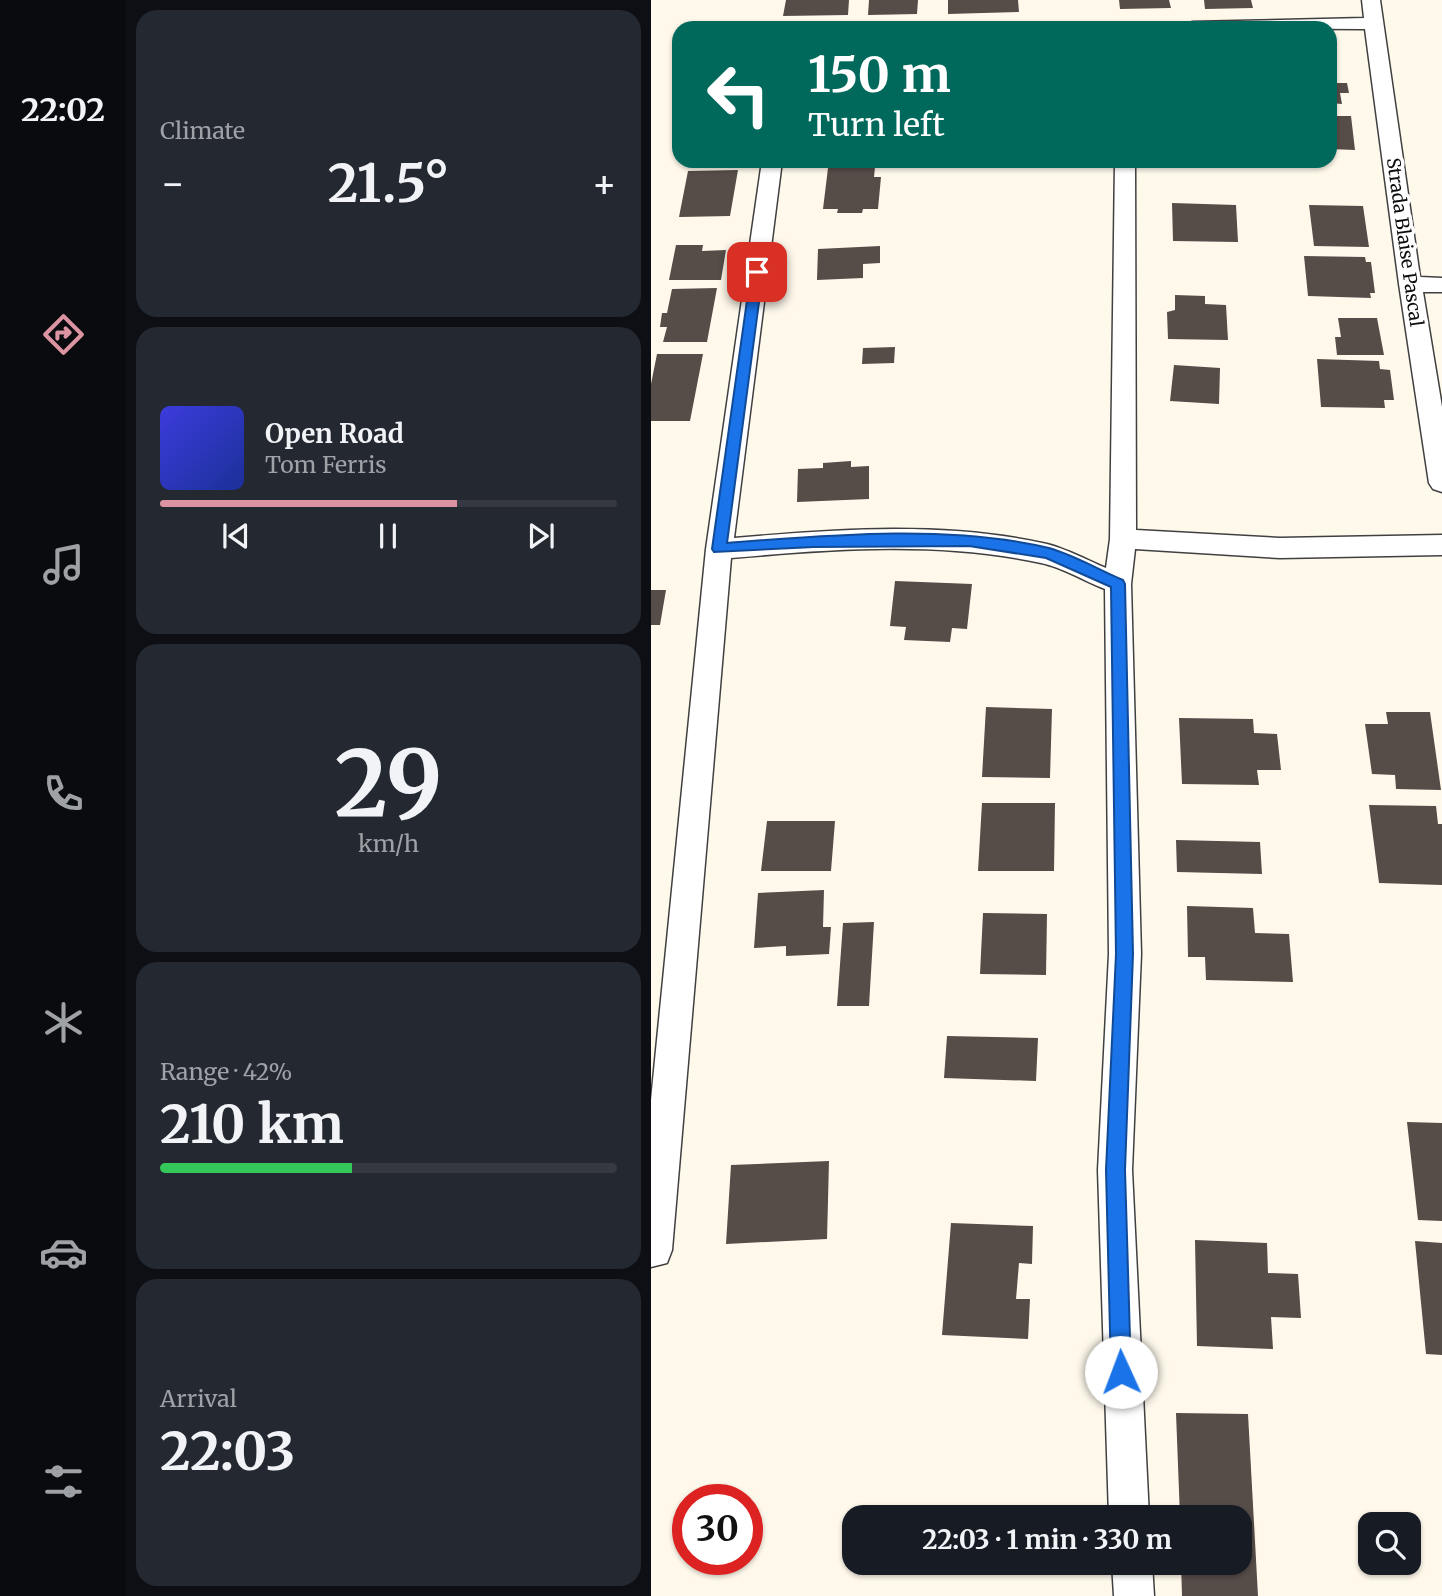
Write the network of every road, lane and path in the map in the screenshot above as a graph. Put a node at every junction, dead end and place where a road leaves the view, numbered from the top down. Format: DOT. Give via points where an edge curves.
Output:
graph roads {
  1 [pos="1371,0"];
  2 [pos="1374,23"];
  3 [pos="1337,24"];
  4 [pos="771,168"];
  5 [pos="1125,168"];
  6 [pos="1410,284"];
  7 [pos="1442,285"];
  8 [pos="1442,483"];
  9 [pos="1123,539"];
  10 [pos="1442,545"];
  11 [pos="719,549"];
  12 [pos="1118,584"];
  13 [pos="654,1250"];
  14 [pos="1129,1505"];
  15 [pos="1133,1575"];
  16 [pos="1134,1596"];
  1 -- 2 [label="street, Strada Blaise Pascal"];
  2 -- 3 [label="street"];
  2 -- 6 [label="street, Strada Blaise Pascal"];
  4 -- 11 [label="street"];
  5 -- 9 [label="street"];
  6 -- 7 [label="street"];
  6 -- 8 [label="street, Strada Blaise Pascal"];
  9 -- 10 [label="street" via="1280,548"];
  9 -- 12 [label="street"];
  11 -- 12 [label="street" via="814,541 969,541 1048,554"];
  11 -- 13 [label="street"];
  12 -- 14 [label="street" via="1125,954 1115,1170"];
  15 -- 16 [label="street"];
}
